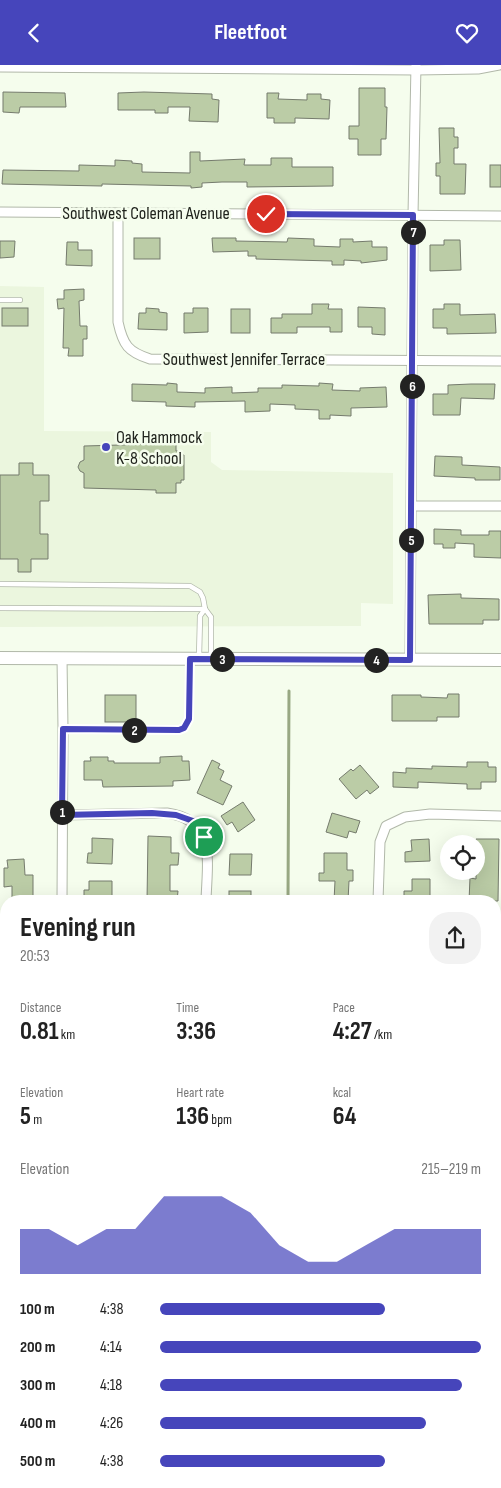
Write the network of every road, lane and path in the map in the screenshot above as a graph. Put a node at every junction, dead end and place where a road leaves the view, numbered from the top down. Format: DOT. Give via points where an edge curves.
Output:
graph roads {
  1 [pos="499,65"];
  2 [pos="0,67"];
  3 [pos="416,68"];
  4 [pos="0,212"];
  5 [pos="118,213"];
  6 [pos="413,215"];
  7 [pos="501,216"];
  8 [pos="0,300"];
  9 [pos="20,300"];
  10 [pos="412,360"];
  11 [pos="501,361"];
  12 [pos="412,506"];
  13 [pos="501,506"];
  14 [pos="0,584"];
  15 [pos="0,608"];
  16 [pos="205,609"];
  17 [pos="0,658"];
  18 [pos="62,658"];
  19 [pos="200,659"];
  20 [pos="410,660"];
  21 [pos="501,660"];
  22 [pos="63,729"];
  23 [pos="62,815"];
  24 [pos="501,816"];
  25 [pos="62,895"];
  26 [pos="206,895"];
  27 [pos="378,895"];
  1 -- 3 [label="street" via="478,69"];
  2 -- 3 [label="street"];
  3 -- 6 [label="street"];
  4 -- 5 [label="street, Southwest Coleman Avenue"];
  5 -- 6 [label="street, Southwest Coleman Avenue"];
  5 -- 10 [label="street, Southwest Jennifer Terrace" via="118,322 122,339 138,355 150,359"];
  6 -- 7 [label="street, Southwest Coleman Avenue"];
  6 -- 10 [label="street"];
  8 -- 9 [label="lane"];
  10 -- 11 [label="street, Southwest Jennifer Terrace"];
  10 -- 12 [label="street"];
  12 -- 13 [label="street"];
  12 -- 20 [label="street"];
  14 -- 16 [label="lane" via="182,585 200,592"];
  15 -- 16 [label="lane"];
  16 -- 19 [label="lane" via="200,616"];
  16 -- 19 [label="lane" via="211,617"];
  17 -- 18 [label="street"];
  18 -- 19 [label="street"];
  18 -- 22 [label="street"];
  19 -- 20 [label="street"];
  19 -- 22 [label="lane" via="189,719 184,728"];
  20 -- 21 [label="street"];
  22 -- 23 [label="street"];
  23 -- 25 [label="street"];
  23 -- 26 [label="street" via="167,813 193,821 206,844"];
  24 -- 27 [label="street" via="430,814 405,817 386,827 380,842"];
}
